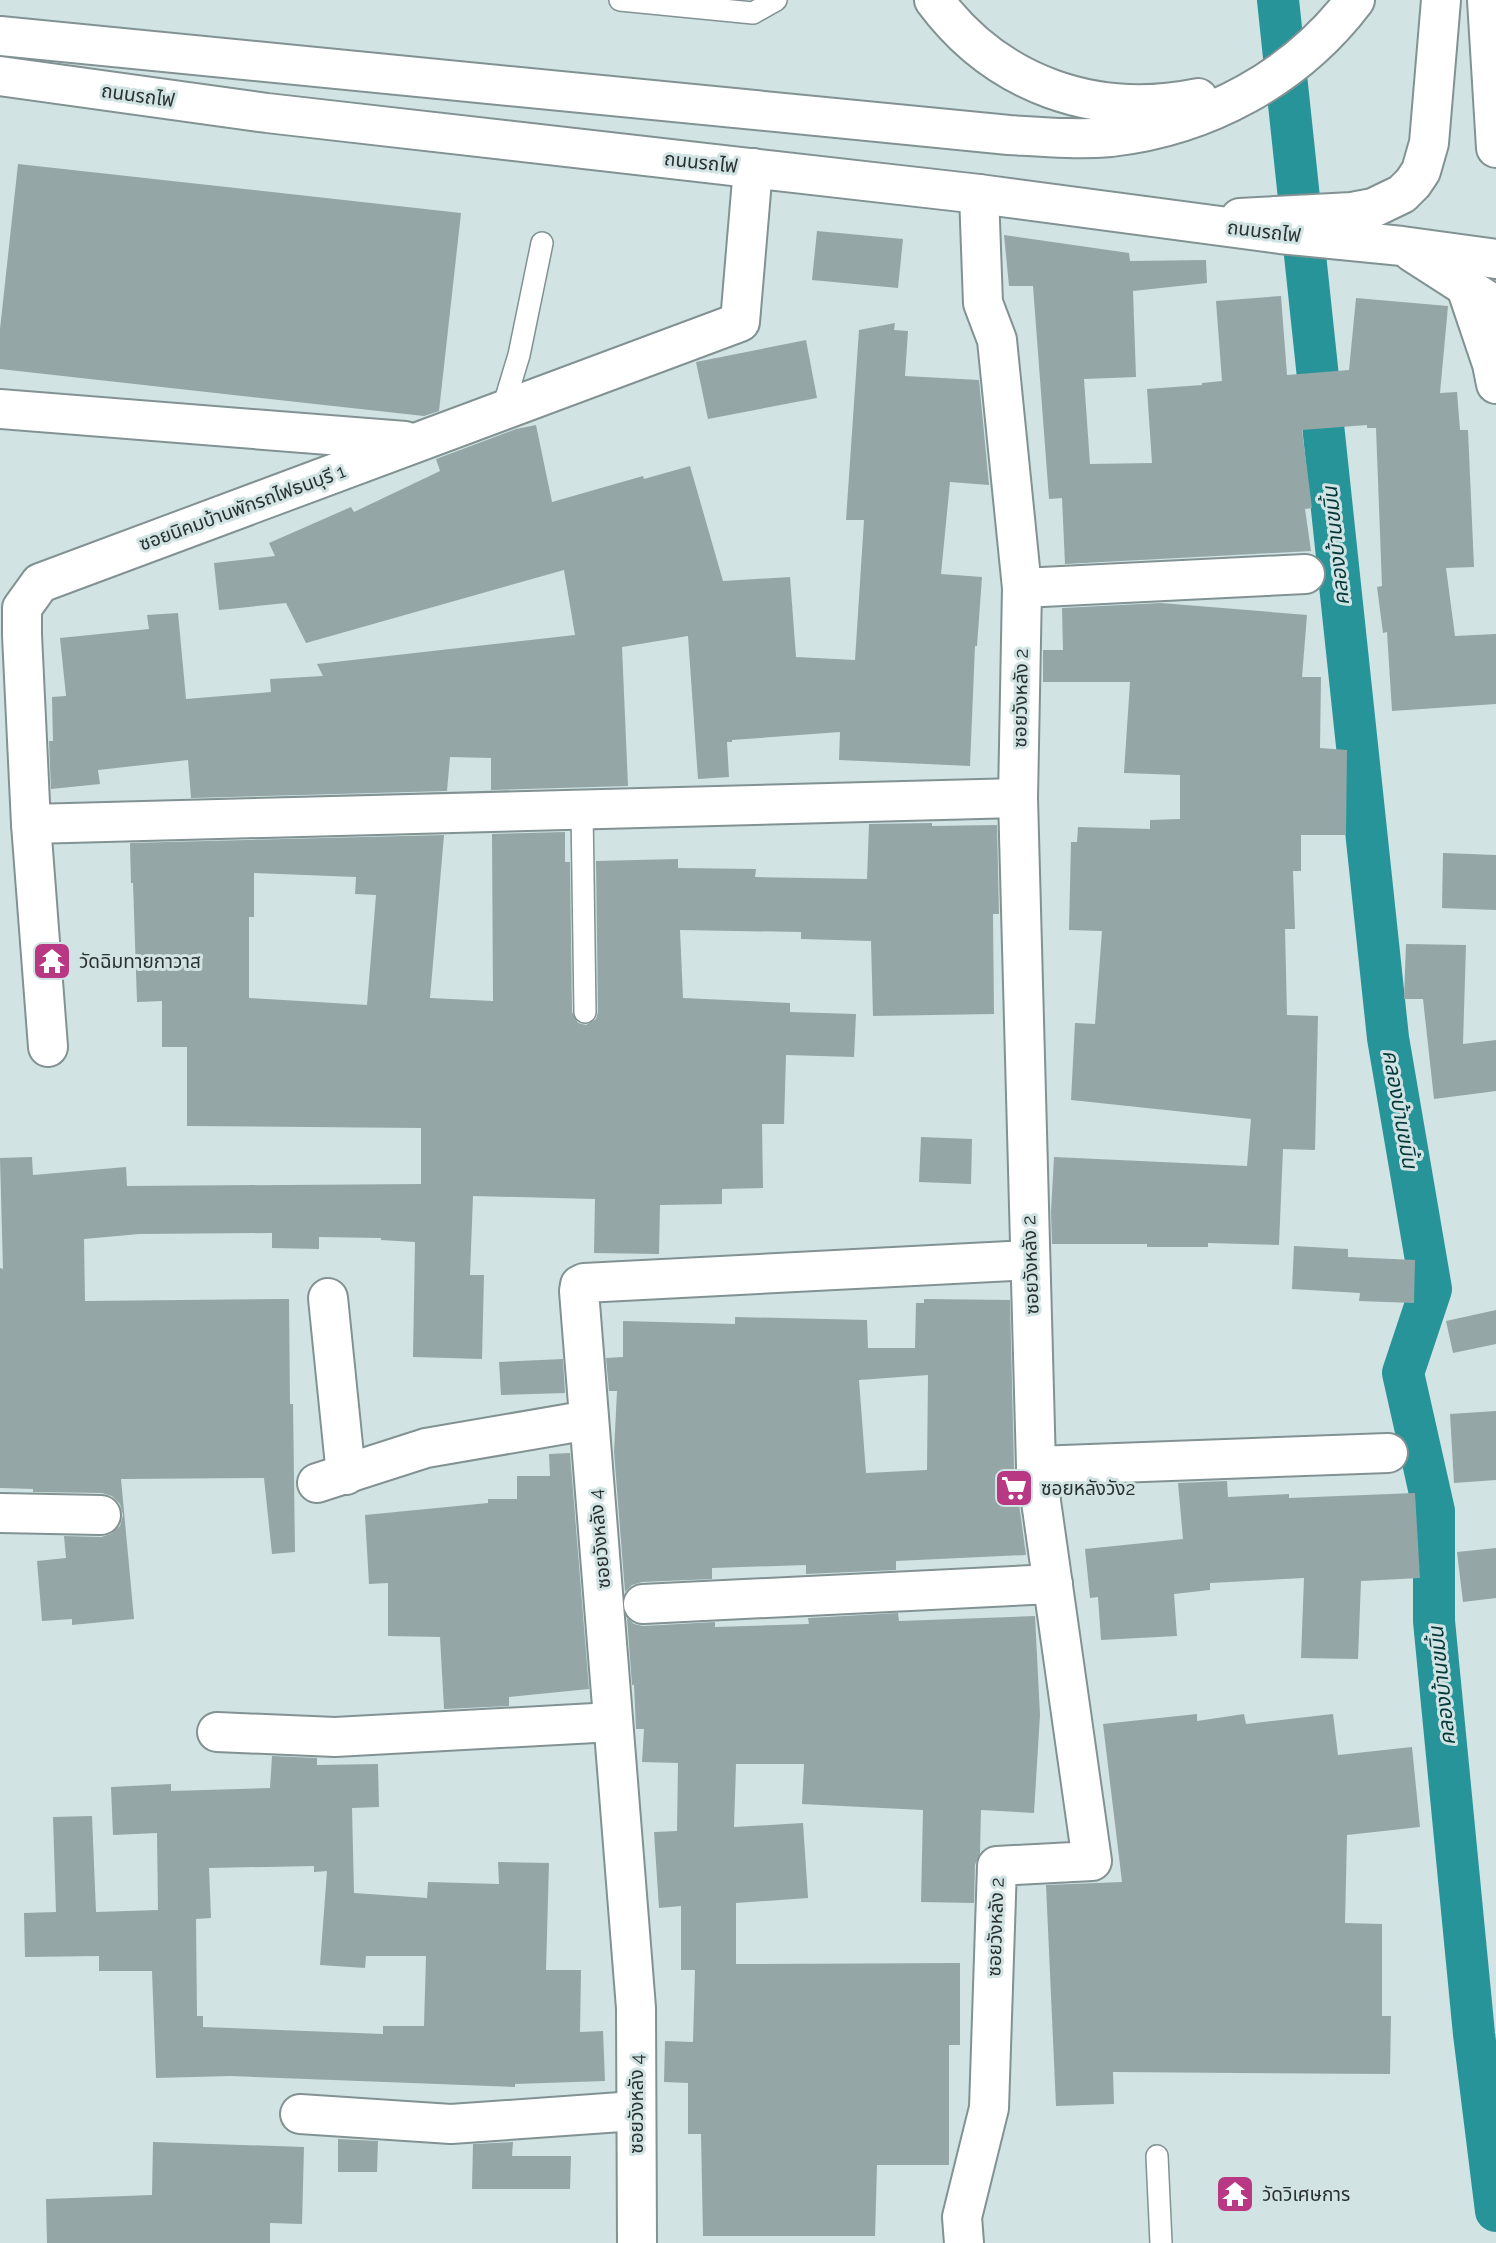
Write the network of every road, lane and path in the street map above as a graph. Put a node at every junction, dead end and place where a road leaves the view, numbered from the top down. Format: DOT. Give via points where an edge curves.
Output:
graph roads {
  1 [pos="620,0"];
  2 [pos="776,0"];
  3 [pos="933,0"];
  4 [pos="1355,0"];
  5 [pos="1441,0"];
  6 [pos="1487,0"];
  7 [pos="0,36"];
  8 [pos="1303,55"];
  9 [pos="0,76"];
  10 [pos="1496,148"];
  11 [pos="753,168"];
  12 [pos="979,194"];
  13 [pos="1352,226"];
  14 [pos="542,243"];
  15 [pos="1402,246"];
  16 [pos="1496,259"];
  17 [pos="1481,296"];
  18 [pos="1496,384"];
  19 [pos="0,409"];
  20 [pos="502,411"];
  21 [pos="418,442"];
  22 [pos="1305,573"];
  23 [pos="1022,588"];
  24 [pos="1018,799"];
  25 [pos="582,810"];
  26 [pos="31,824"];
  27 [pos="585,1012"];
  28 [pos="48,1046"];
  29 [pos="1030,1260"];
  30 [pos="328,1298"];
  31 [pos="589,1420"];
  32 [pos="1388,1453"];
  33 [pos="1036,1465"];
  34 [pos="0,1513"];
  35 [pos="101,1515"];
  36 [pos="1053,1584"];
  37 [pos="643,1604"];
  38 [pos="613,1722"];
  39 [pos="217,1732"];
  40 [pos="635,2111"];
  41 [pos="300,2114"];
  42 [pos="1157,2156"];
  43 [pos="637,2243"];
  44 [pos="964,2243"];
  45 [pos="1161,2243"];
  1 -- 2 [label="lane" via="753,13"];
  3 -- 8 [label="street" via="961,31 1002,64 1041,86 1101,103 1157,104 1208,96"];
  4 -- 8 [label="street"];
  5 -- 13 [label="street" via="1429,143 1421,171 1402,194 1373,208"];
  6 -- 10 [label="street"];
  7 -- 8 [label="street" via="1062,138 1108,137 1184,122 1260,86"];
  9 -- 11 [label="street, ถนนรถไฟ" via="267,113"];
  11 -- 12 [label="street, ถนนรถไฟ"];
  11 -- 20 [label="street, ซอยนิคมบ้านพักรถไฟธนบุรี 1" via="740,322"];
  12 -- 13 [label="street, ถนนรถไฟ" via="1183,221"];
  12 -- 23 [label="street, ซอยวังหลัง 2" via="983,303 998,340"];
  13 -- 15 [label="street, ถนนรถไฟ"];
  14 -- 20 [label="lane"];
  15 -- 16 [label="street, ถนนรถไฟ"];
  15 -- 17 [label="street, ถนนรถไฟ"];
  17 -- 18 [label="street"];
  19 -- 21 [label="street"];
  20 -- 21 [label="street, ซอยนิคมบ้านพักรถไฟธนบุรี 1"];
  21 -- 26 [label="street, ซอยนิคมบ้านพักรถไฟธนบุรี 1" via="40,583 22,608"];
  22 -- 23 [label="street"];
  23 -- 24 [label="street, ซอยวังหลัง 2"];
  24 -- 25 [label="street"];
  24 -- 29 [label="street, ซอยวังหลัง 2"];
  25 -- 26 [label="street"];
  25 -- 27 [label="lane"];
  26 -- 28 [label="street, ซอยนิคมบ้านพักรถไฟธนบุรี 1"];
  29 -- 31 [label="street, ซอยวังหลัง 4" via="584,1283 579,1291"];
  29 -- 33 [label="street, ซอยวังหลัง 2"];
  30 -- 31 [label="street" via="331,1479 426,1448"];
  31 -- 38 [label="street, ซอยวังหลัง 4"];
  32 -- 33 [label="street"];
  33 -- 36 [label="street, ซอยวังหลัง 2"];
  34 -- 35 [label="street"];
  36 -- 37 [label="street"];
  36 -- 44 [label="street, ซอยวังหลัง 2" via="1092,1861 997,1867 989,2108 962,2217"];
  38 -- 39 [label="street" via="335,1737"];
  38 -- 40 [label="street, ซอยวังหลัง 4" via="636,2008"];
  40 -- 41 [label="street" via="451,2124"];
  40 -- 43 [label="street, ซอยวังหลัง 4"];
  42 -- 45 [label="lane"];
}
